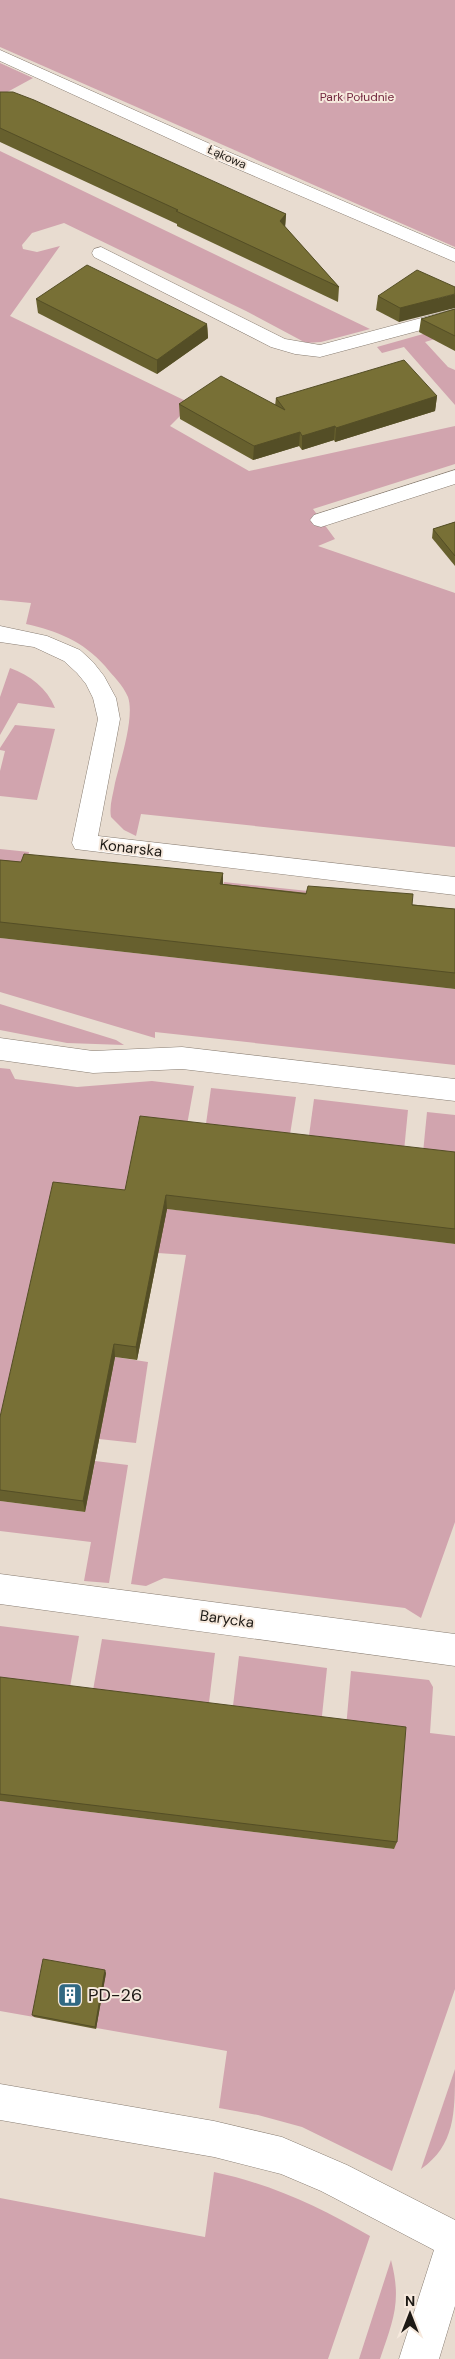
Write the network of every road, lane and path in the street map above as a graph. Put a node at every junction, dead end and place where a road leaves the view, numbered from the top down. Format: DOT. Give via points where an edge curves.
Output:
graph roads {
  1 [pos="0,55"];
  2 [pos="101,253"];
  3 [pos="455,256"];
  4 [pos="455,315"];
  5 [pos="455,477"];
  6 [pos="321,520"];
  7 [pos="0,634"];
  8 [pos="455,886"];
  9 [pos="0,1049"];
  10 [pos="455,1090"];
  11 [pos="0,1588"];
  12 [pos="455,1650"];
  13 [pos="0,2102"];
  14 [pos="455,2240"];
  15 [pos="455,2244"];
  16 [pos="419,2359"];
  1 -- 3 [label="street, Łąkowa" via="211,151"];
  2 -- 4 [label="street" via="278,343 308,351 332,349"];
  5 -- 6 [label="street"];
  7 -- 8 [label="street, Konarska" via="43,640 65,650 89,672 101,689 109,719 84,843"];
  9 -- 10 [label="street" via="93,1062 182,1058"];
  11 -- 12 [label="street, Barycka"];
  13 -- 14 [label="street" via="214,2139 282,2156 334,2178"];
  15 -- 16 [label="street"];
}
